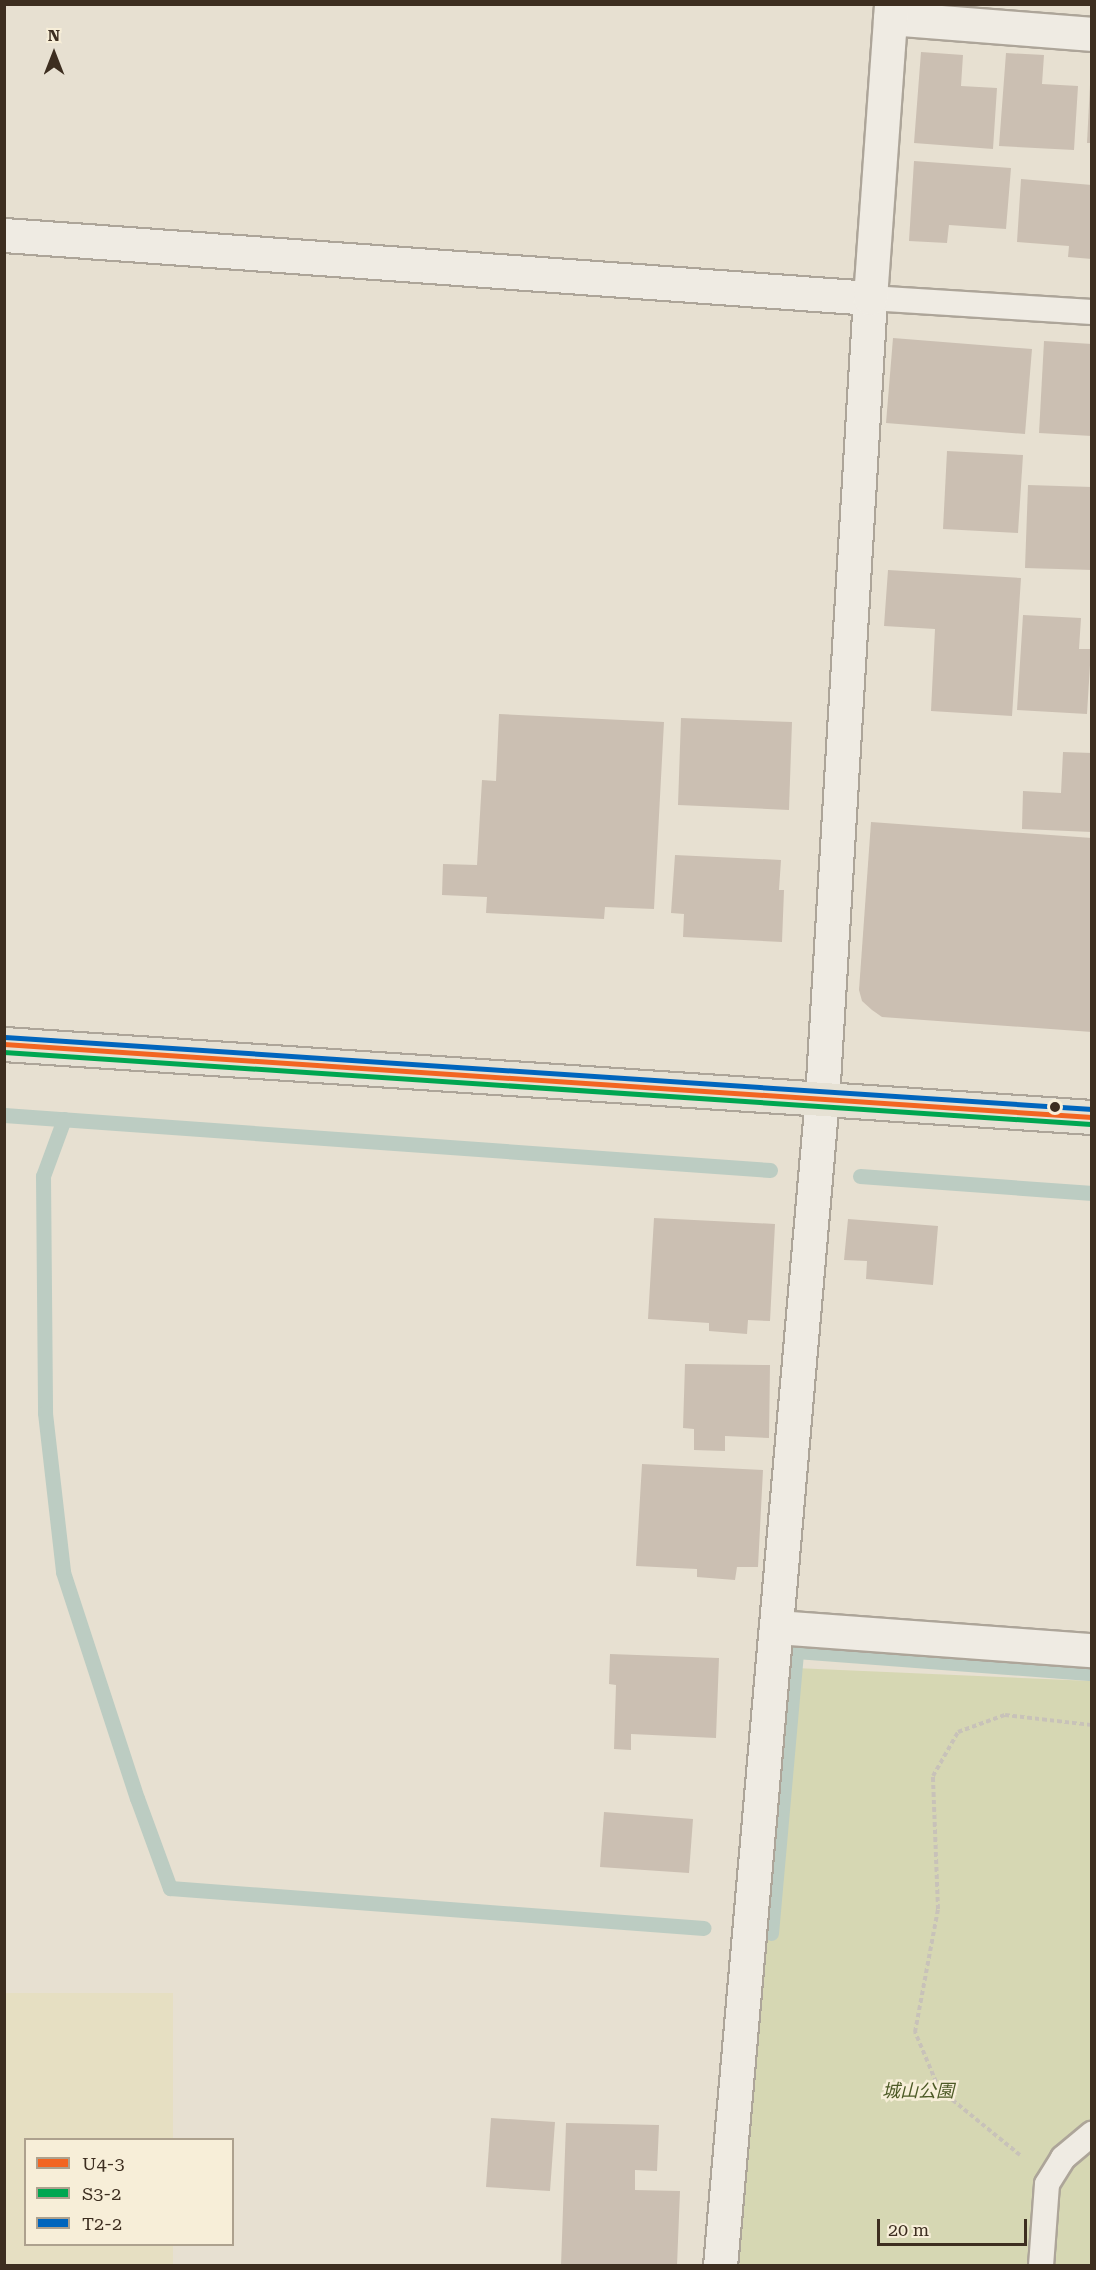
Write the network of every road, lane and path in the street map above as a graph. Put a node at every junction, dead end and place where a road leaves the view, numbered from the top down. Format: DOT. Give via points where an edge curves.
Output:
graph roads {
  1 [pos="890,11"];
  2 [pos="1092,34"];
  3 [pos="4,235"];
  4 [pos="870,298"];
  5 [pos="1092,312"];
  6 [pos="4,1044"];
  7 [pos="822,1098"];
  8 [pos="1092,1117"];
  9 [pos="776,1627"];
  10 [pos="1092,1650"];
  11 [pos="1092,1725"];
  12 [pos="1092,2134"];
  13 [pos="1049,2179"];
  14 [pos="720,2265"];
  15 [pos="1041,2265"];
  1 -- 2 [label="street"];
  1 -- 4 [label="street"];
  3 -- 4 [label="street"];
  4 -- 5 [label="lane"];
  4 -- 7 [label="street"];
  6 -- 7 [label="main road"];
  7 -- 8 [label="main road"];
  7 -- 9 [label="street"];
  9 -- 10 [label="street"];
  9 -- 14 [label="street"];
  11 -- 13 [label="path" via="1005,1715 958,1732 933,1776 938,1909 915,2032 939,2089"];
  12 -- 13 [label="lane" via="1063,2158"];
  13 -- 15 [label="lane"];
}
